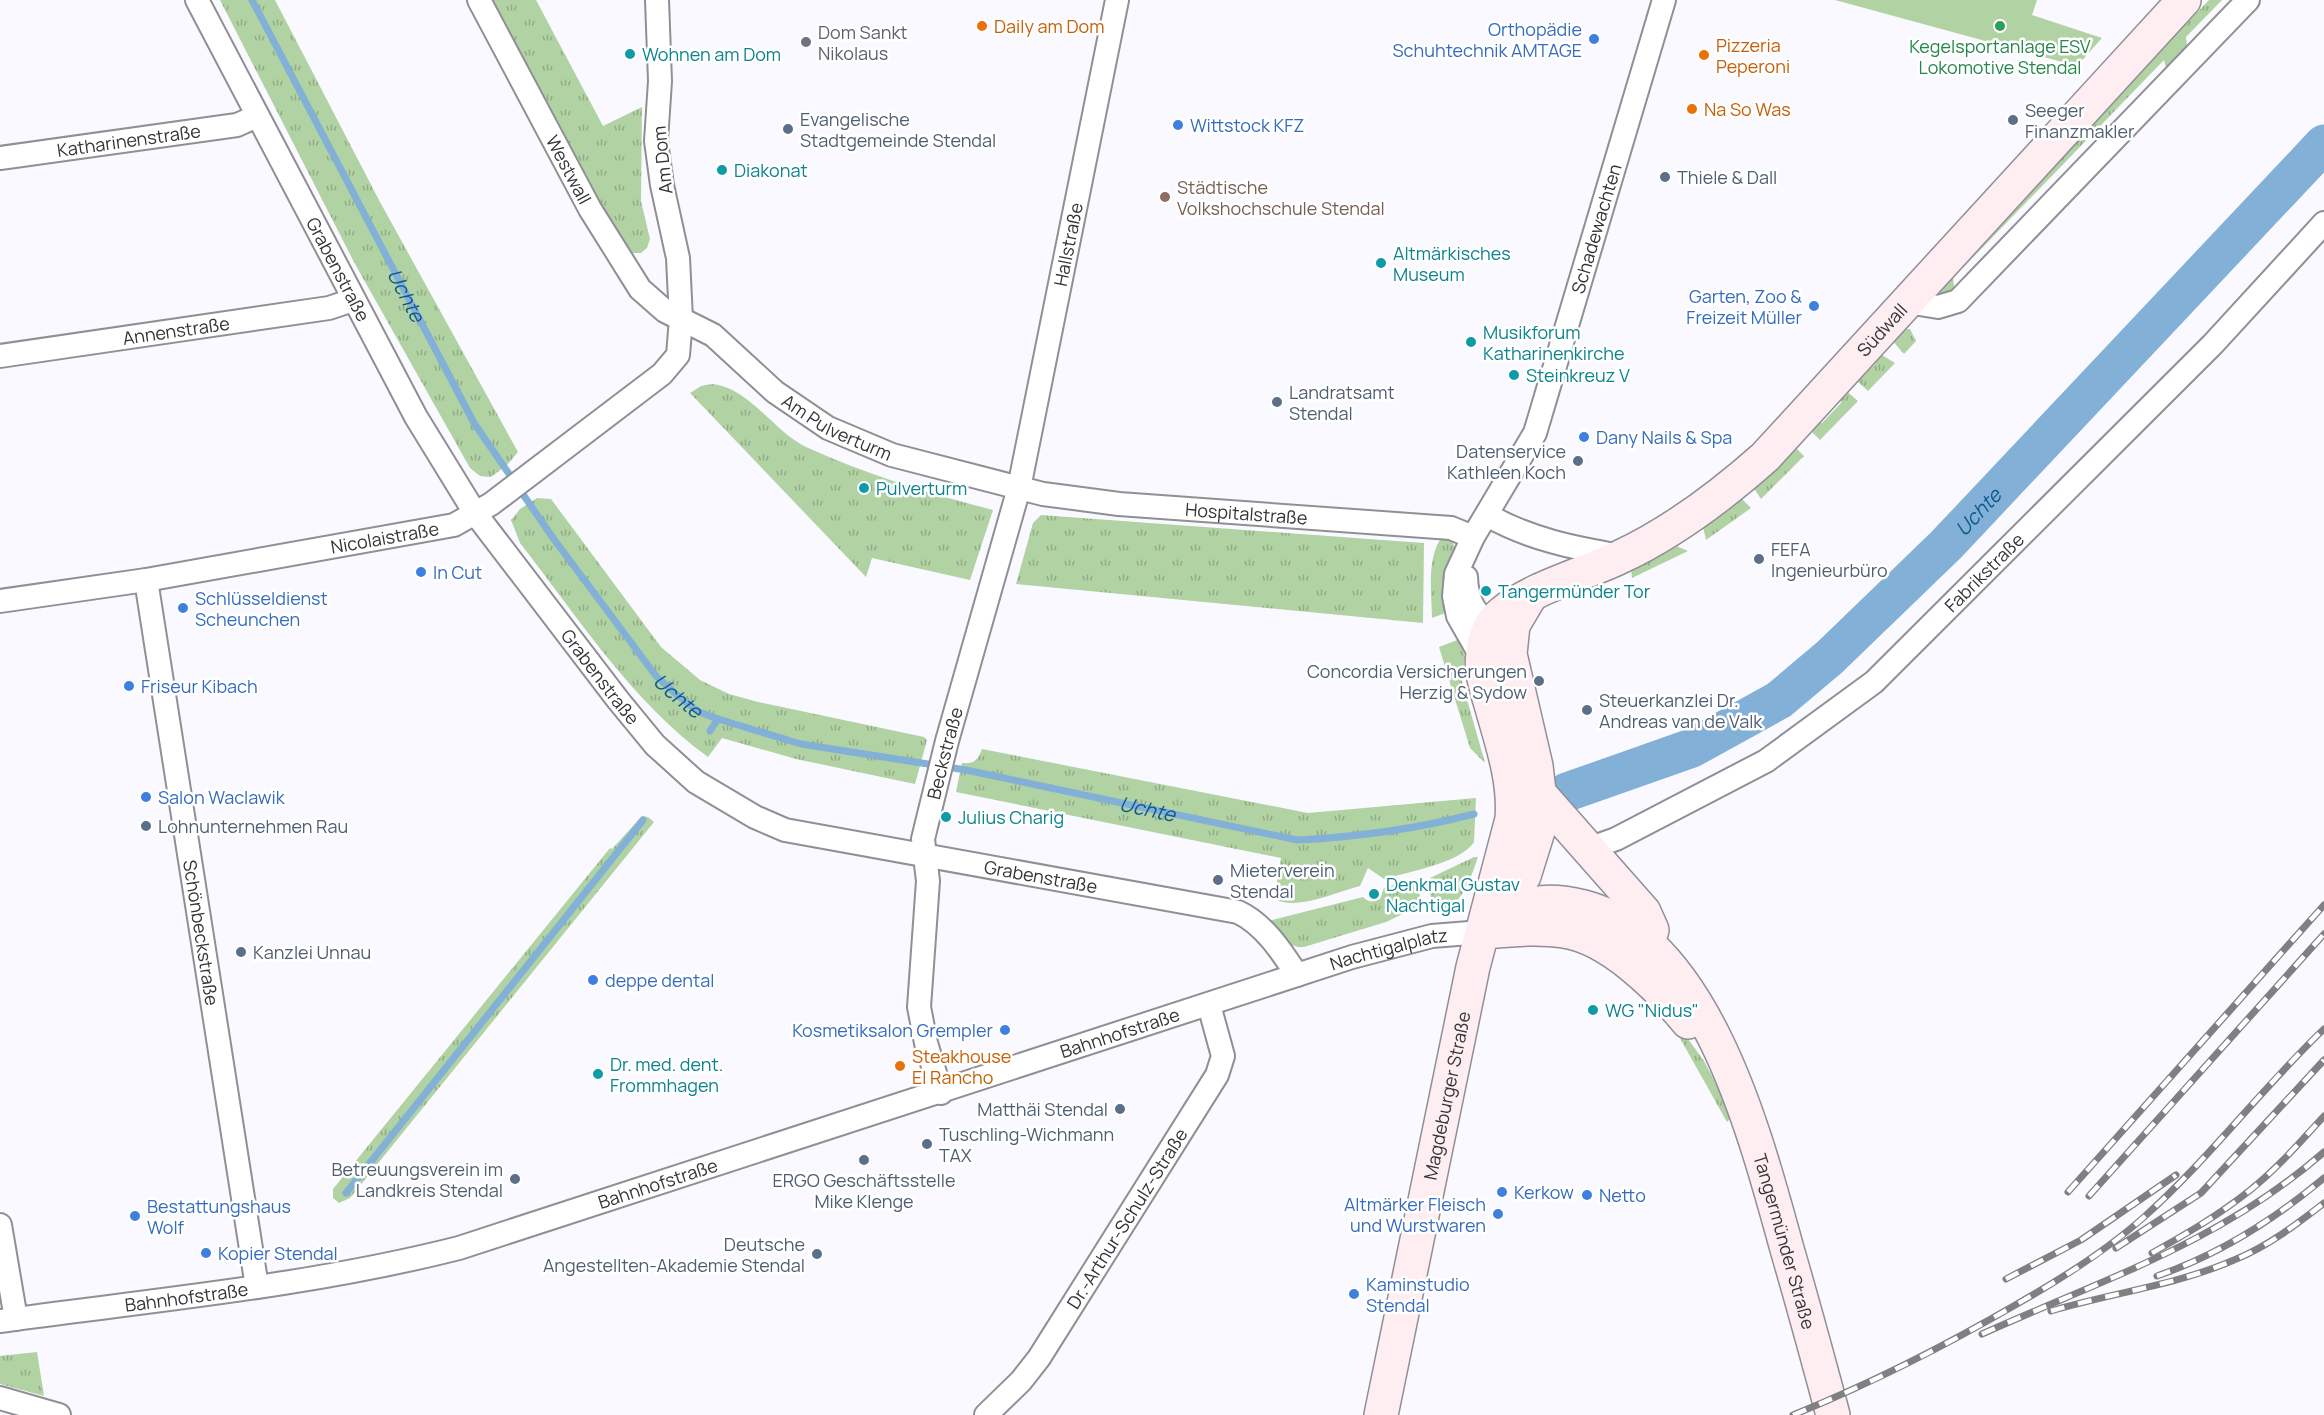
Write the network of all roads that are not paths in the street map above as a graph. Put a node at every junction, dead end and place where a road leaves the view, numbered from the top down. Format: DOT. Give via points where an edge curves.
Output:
graph roads {
  1 [pos="197,0"];
  2 [pos="479,0"];
  3 [pos="657,0"];
  4 [pos="1117,0"];
  5 [pos="1664,0"];
  6 [pos="2184,0"];
  7 [pos="2248,0"];
  8 [pos="257,116"];
  9 [pos="0,158"];
  10 [pos="2324,224"];
  11 [pos="353,300"];
  12 [pos="1907,302"];
  13 [pos="681,319"];
  14 [pos="0,356"];
  15 [pos="1019,488"];
  16 [pos="476,513"];
  17 [pos="1487,515"];
  18 [pos="1473,537"];
  19 [pos="1622,556"];
  20 [pos="146,580"];
  21 [pos="0,601"];
  22 [pos="1494,647"];
  23 [pos="1539,793"];
  24 [pos="1588,849"];
  25 [pos="925,856"];
  26 [pos="1482,932"];
  27 [pos="1647,943"];
  28 [pos="1616,954"];
  29 [pos="1297,975"];
  30 [pos="1209,1005"];
  31 [pos="1728,1072"];
  32 [pos="941,1093"];
  33 [pos="0,1225"];
  34 [pos="257,1287"];
  35 [pos="8,1320"];
  36 [pos="0,1398"];
  37 [pos="59,1415"];
  38 [pos="986,1415"];
  39 [pos="1381,1415"];
  40 [pos="1833,1415"];
  1 -- 8 [label="street, Grabenstraße"];
  2 -- 13 [label="street, Westwall" via="628,274 654,303"];
  3 -- 13 [label="street, Am Dom" via="660,81 656,141 676,240"];
  4 -- 15 [label="street, Hallstraße"];
  5 -- 17 [label="street, Schadewachten" via="1535,433"];
  6 -- 12 [label="main road, Südwall"];
  7 -- 12 [label="street" via="1958,301 1938,307"];
  8 -- 9 [label="street, Katharinenstraße" via="237,124"];
  8 -- 11 [label="street, Grabenstraße"];
  10 -- 24 [label="street, Fabrikstraße" via="2213,344 1874,682 1766,761 1616,839"];
  11 -- 14 [label="street, Annenstraße" via="329,308"];
  11 -- 16 [label="street, Grabenstraße" via="428,438"];
  12 -- 19 [label="main road, Südwall" via="1797,423 1735,483 1683,522"];
  13 -- 15 [label="street, Am Pulverturm" via="713,335 775,392 828,428 892,455"];
  13 -- 16 [label="street, Nicolaistraße" via="678,355 673,363"];
  15 -- 18 [label="street, Hospitalstraße" via="1119,504 1451,528"];
  15 -- 25 [label="street, Beckstraße" via="947,741 923,838"];
  16 -- 20 [label="street, Nicolaistraße" via="439,530"];
  16 -- 25 [label="street, Grabenstraße" via="636,724 696,782 785,830"];
  17 -- 18 [label="street, Schadewachten"];
  17 -- 19 [label="street" via="1533,537"];
  18 -- 22 [label="street, Schadewachten" via="1466,587"];
  18 -- 22 [label="street, Schadewachten" via="1456,574 1454,596 1458,616"];
  19 -- 22 [label="main road, Südwall" via="1531,595 1506,610"];
  20 -- 21 [label="street, Nicolaistraße"];
  20 -- 34 [label="street, Schönbeckstraße"];
  22 -- 23 [label="main road, Magdeburger Straße" via="1536,766"];
  22 -- 26 [label="main road" via="1486,688 1513,801 1504,858"];
  23 -- 24 [label="main road"];
  23 -- 26 [label="main road, Magdeburger Straße" via="1539,828 1533,854 1514,892"];
  24 -- 27 [label="main road" via="1644,912 1652,930"];
  25 -- 29 [label="street, Grabenstraße" via="1238,912 1253,921 1277,946"];
  25 -- 32 [label="street, Beckstraße" via="928,881 919,1007"];
  26 -- 27 [label="main road, Nachtigalplatz" via="1524,907 1562,902 1606,915"];
  26 -- 28 [label="main road, Nachtigalplatz" via="1563,931 1597,942"];
  26 -- 29 [label="street, Nachtigalplatz" via="1424,938"];
  26 -- 39 [label="main road, Magdeburger Straße"];
  27 -- 31 [label="main road, Tangermünder Straße" via="1694,1002"];
  28 -- 31 [label="main road, Tangermünder Straße" via="1675,1006"];
  29 -- 30 [label="street, Bahnhofstraße"];
  30 -- 32 [label="street, Bahnhofstraße"];
  30 -- 38 [label="street, Dr.-Arthur-Schulz-Straße" via="1222,1046 1217,1075 1040,1358"];
  31 -- 40 [label="main road, Tangermünder Straße" via="1757,1141"];
  32 -- 34 [label="street, Bahnhofstraße" via="459,1248 358,1272"];
  33 -- 35 [label="street"];
  34 -- 35 [label="street, Bahnhofstraße"];
  36 -- 37 [label="street"];
}
